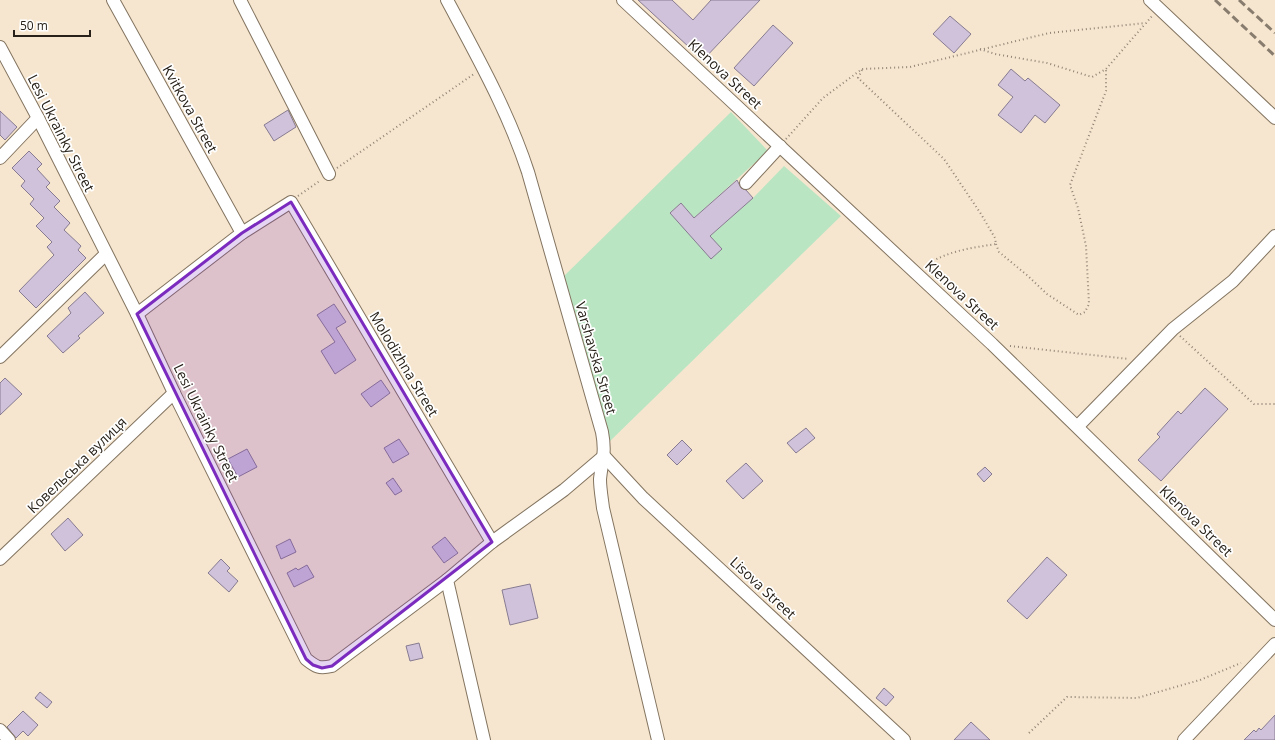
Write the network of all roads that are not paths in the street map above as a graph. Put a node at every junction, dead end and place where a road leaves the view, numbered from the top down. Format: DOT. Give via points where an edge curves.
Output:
graph roads {
  1 [pos="113,0"];
  2 [pos="240,0"];
  3 [pos="447,0"];
  4 [pos="623,0"];
  5 [pos="1150,0"];
  6 [pos="0,47"];
  7 [pos="38,118"];
  8 [pos="1275,118"];
  9 [pos="780,146"];
  10 [pos="0,158"];
  11 [pos="329,174"];
  12 [pos="746,183"];
  13 [pos="242,233"];
  14 [pos="1275,236"];
  15 [pos="106,254"];
  16 [pos="137,314"];
  17 [pos="0,357"];
  18 [pos="174,393"];
  19 [pos="1078,426"];
  20 [pos="604,456"];
  21 [pos="492,542"];
  22 [pos="0,559"];
  23 [pos="447,580"];
  24 [pos="1275,620"];
  25 [pos="1275,644"];
  26 [pos="0,730"];
  27 [pos="899,738"];
  28 [pos="9,740"];
  29 [pos="484,740"];
  30 [pos="658,740"];
  31 [pos="1184,740"];
  1 -- 13 [label="street, Kvitkova Street"];
  2 -- 11 [label="street"];
  3 -- 20 [label="street, Varshavska Street" via="514,132 528,172 600,425 604,440"];
  4 -- 9 [label="street, Klenova Street"];
  5 -- 8 [label="street"];
  6 -- 7 [label="street, Lesi Ukrainky Street"];
  7 -- 10 [label="street"];
  7 -- 15 [label="street, Lesi Ukrainky Street"];
  9 -- 12 [label="street"];
  9 -- 19 [label="street, Klenova Street"];
  13 -- 16 [label="street"];
  13 -- 21 [label="street, Molodizhna Street" via="291,202"];
  14 -- 19 [label="street" via="1233,281 1172,329"];
  15 -- 16 [label="street, Lesi Ukrainky Street"];
  15 -- 17 [label="street"];
  16 -- 18 [label="street, Lesi Ukrainky Street"];
  18 -- 22 [label="street, Ковельська вулиця"];
  18 -- 23 [label="street, Lesi Ukrainky Street" via="306,659 313,665 322,668 332,666"];
  19 -- 24 [label="street, Klenova Street"];
  20 -- 21 [label="street" via="564,490"];
  20 -- 27 [label="street, Lisova Street" via="643,498"];
  20 -- 30 [label="street, Varshavska Street" via="600,480 603,508"];
  21 -- 23 [label="street"];
  23 -- 29 [label="street"];
  25 -- 31 [label="street"];
  26 -- 28 [label="street"];
}
